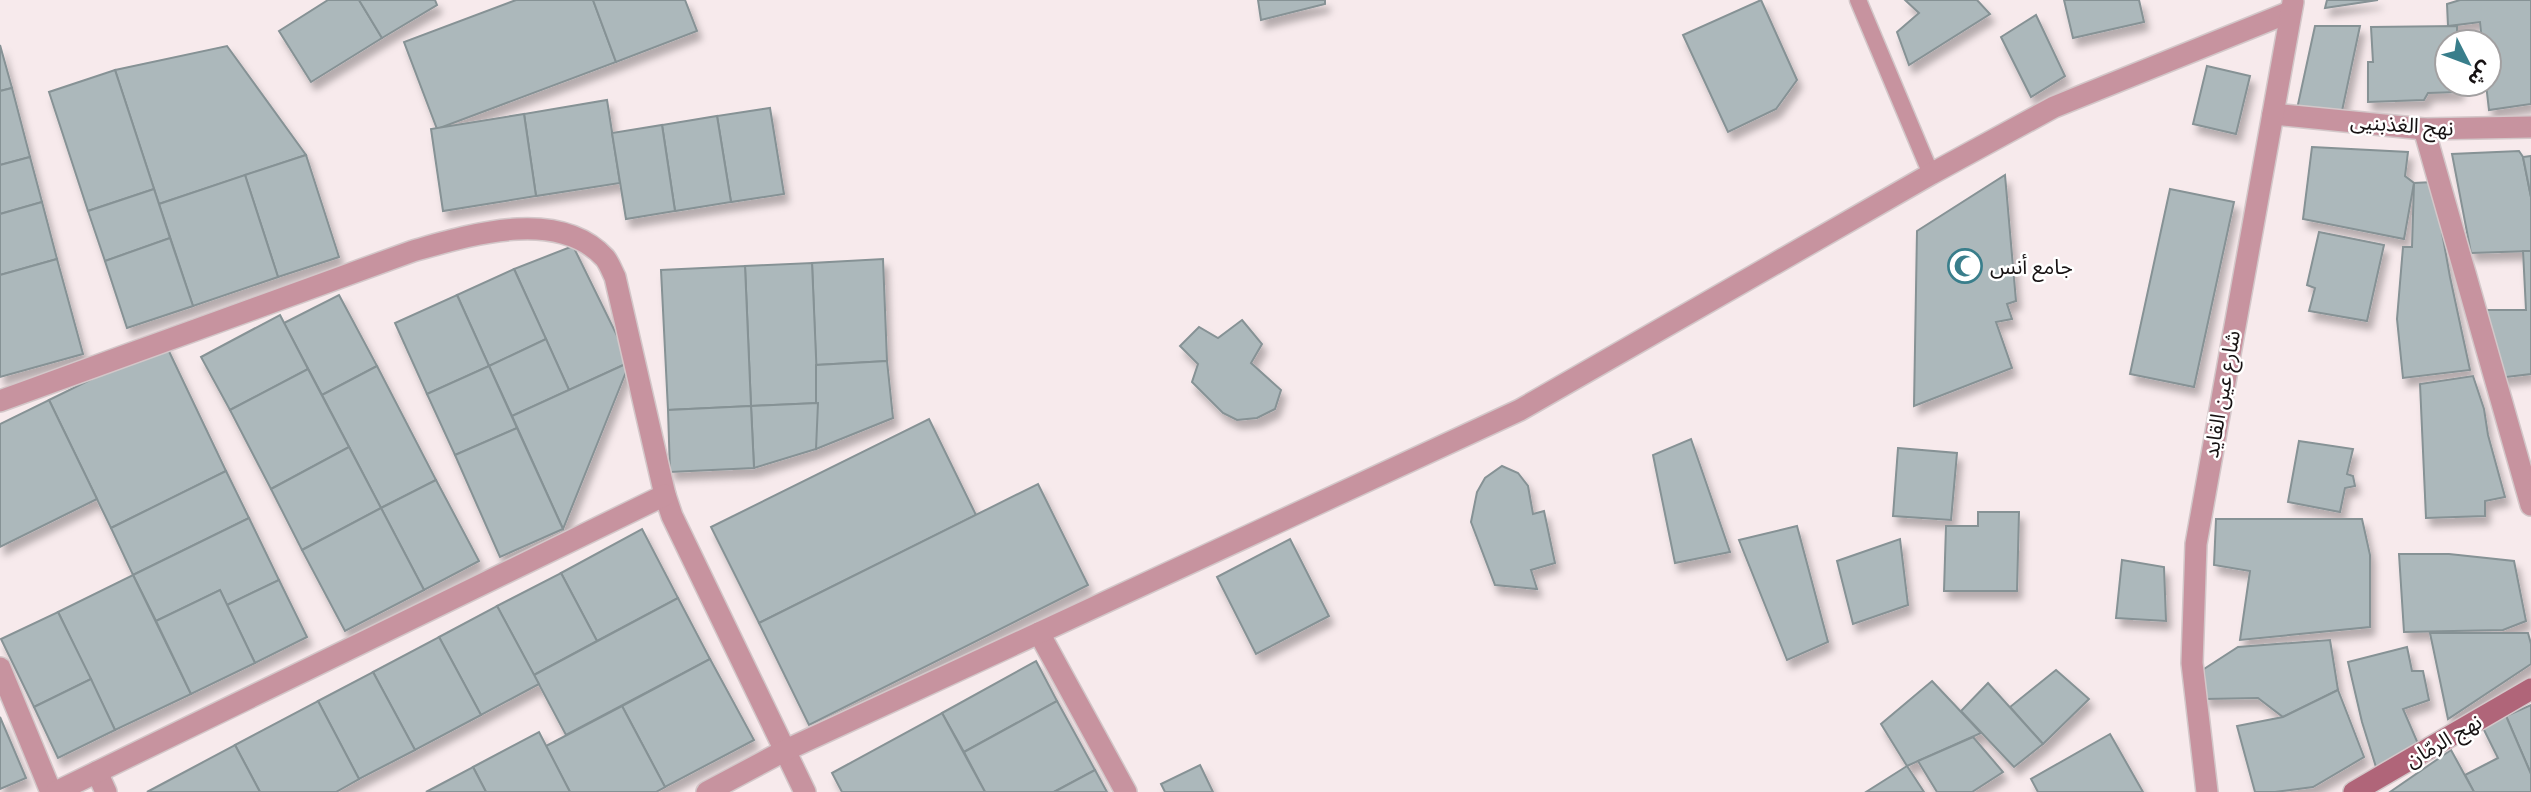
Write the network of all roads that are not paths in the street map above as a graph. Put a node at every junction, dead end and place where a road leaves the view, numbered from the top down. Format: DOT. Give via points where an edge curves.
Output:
graph roads {
  1 [pos="1858,0"];
  2 [pos="2292,6"];
  3 [pos="2273,114"];
  4 [pos="2531,127"];
  5 [pos="2424,129"];
  6 [pos="1931,174"];
  7 [pos="0,401"];
  8 [pos="664,495"];
  9 [pos="2531,505"];
  10 [pos="1038,633"];
  11 [pos="0,668"];
  12 [pos="2531,689"];
  13 [pos="784,751"];
  14 [pos="97,772"];
  15 [pos="54,792"];
  16 [pos="106,792"];
  17 [pos="707,792"];
  18 [pos="805,792"];
  19 [pos="1126,792"];
  20 [pos="2207,792"];
  21 [pos="2354,792"];
  1 -- 6 [label="lane"];
  2 -- 3 [label="street, شارع عين القايد"];
  2 -- 6 [label="street" via="2054,107"];
  3 -- 5 [label="street, نهج الغذبنيى"];
  3 -- 20 [label="street, شارع عين القايد" via="2196,544 2192,663"];
  4 -- 5 [label="street, نهج الغذبنيى"];
  5 -- 9 [label="street"];
  6 -- 10 [label="street" via="1520,410"];
  7 -- 8 [label="street" via="413,251 476,233 535,229 573,235 606,259 615,277"];
  8 -- 13 [label="street"];
  8 -- 14 [label="street"];
  10 -- 13 [label="street"];
  10 -- 19 [label="street"];
  11 -- 15 [label="street"];
  12 -- 21 [label="street, نهج الرمّان"];
  13 -- 17 [label="street"];
  13 -- 18 [label="street"];
  14 -- 15 [label="street"];
  14 -- 16 [label="street"];
}
